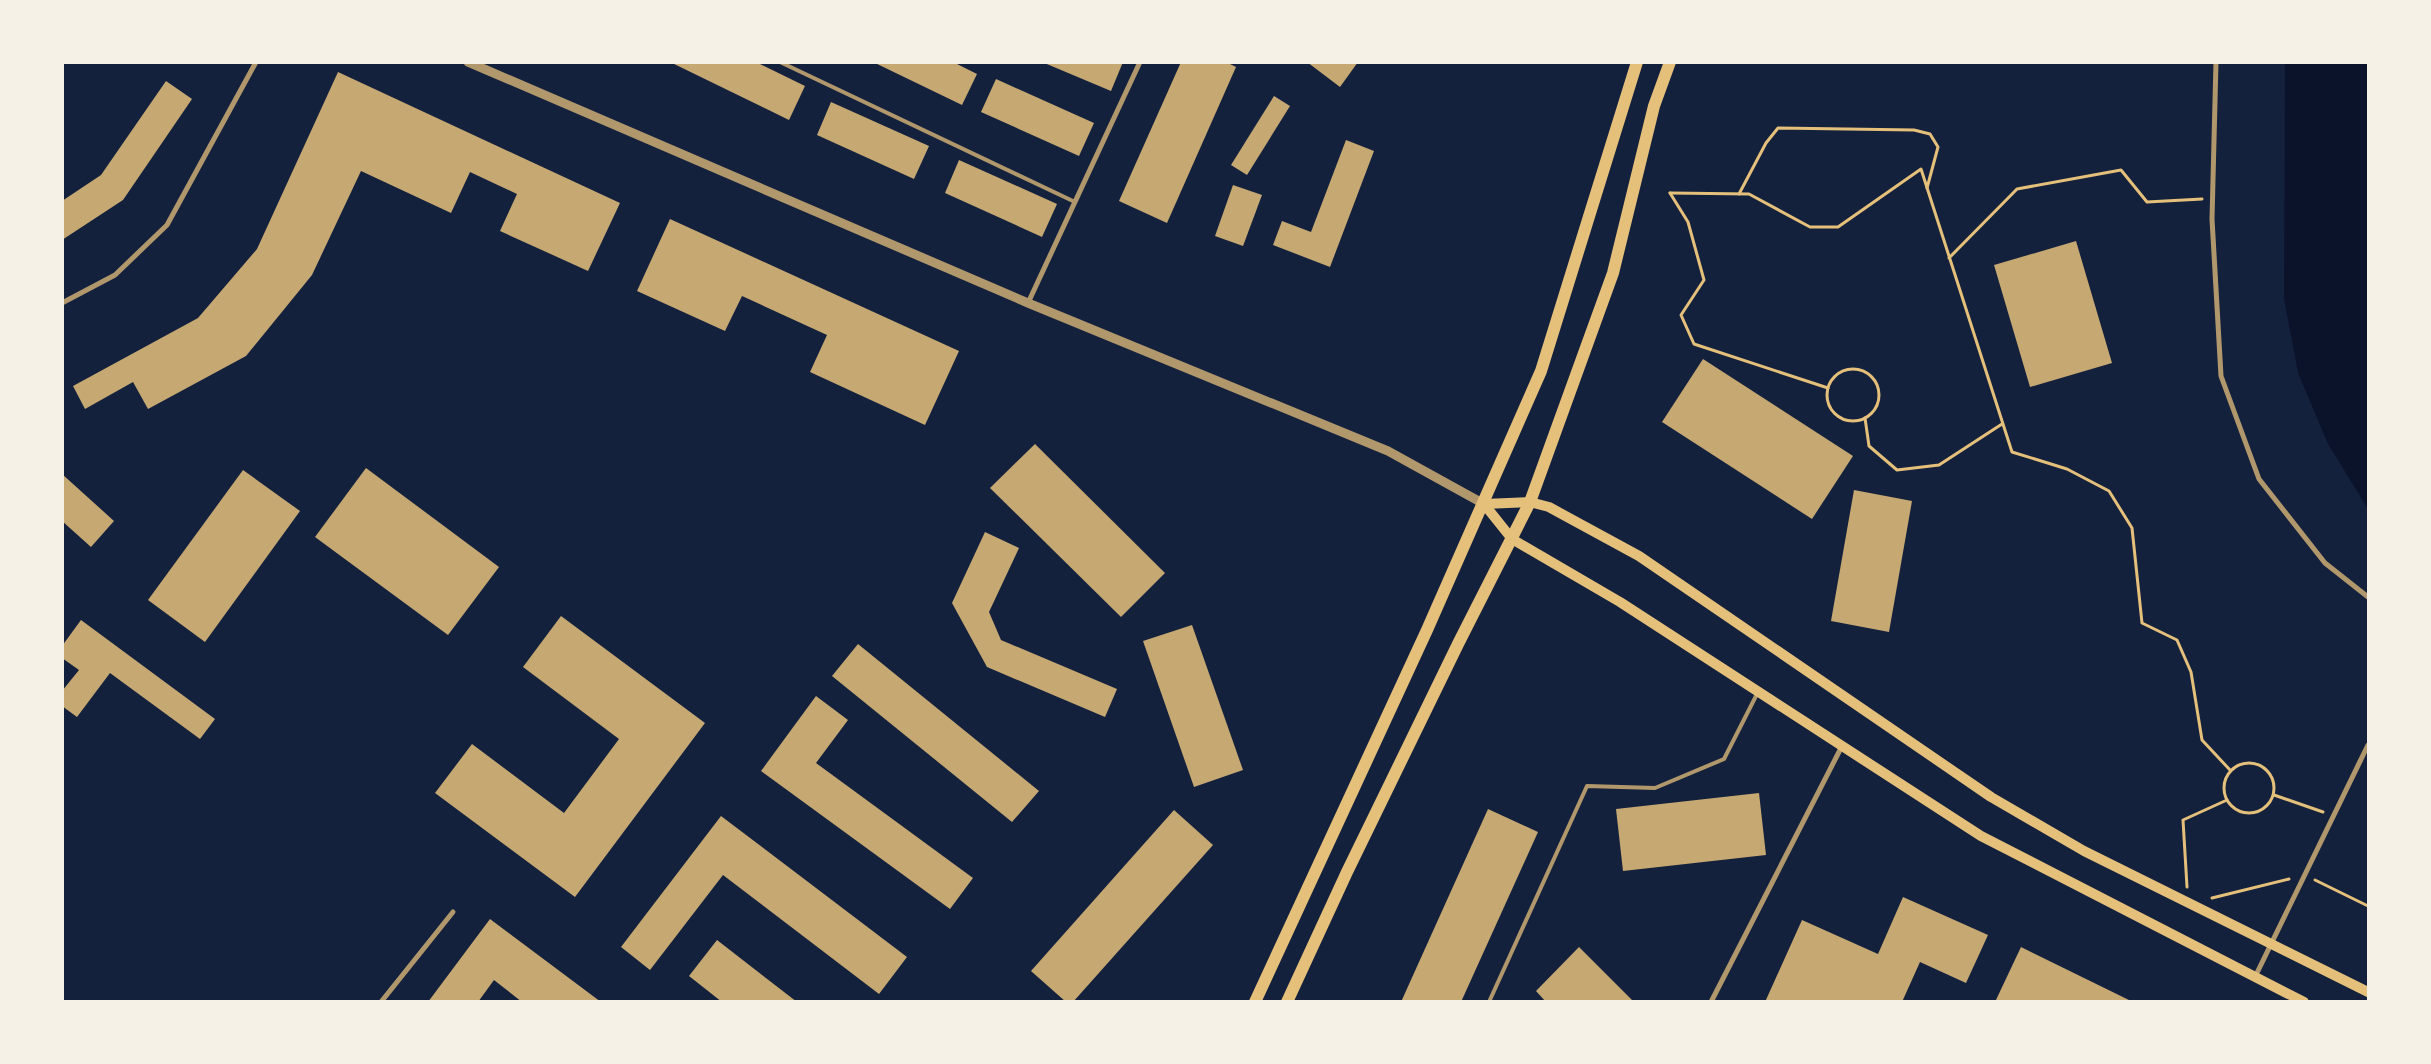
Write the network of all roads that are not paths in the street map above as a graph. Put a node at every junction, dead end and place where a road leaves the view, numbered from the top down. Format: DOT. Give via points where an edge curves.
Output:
graph roads {
  1 [pos="256,62"];
  2 [pos="468,62"];
  3 [pos="780,62"];
  4 [pos="1140,62"];
  5 [pos="1637,62"];
  6 [pos="1670,62"];
  7 [pos="2216,62"];
  8 [pos="1075,202"];
  9 [pos="62,303"];
  10 [pos="1028,303"];
  11 [pos="1530,502"];
  12 [pos="1484,504"];
  13 [pos="1512,539"];
  14 [pos="2368,597"];
  15 [pos="1758,692"];
  16 [pos="1842,745"];
  17 [pos="2368,746"];
  18 [pos="453,912"];
  19 [pos="2271,944"];
  20 [pos="2255,977"];
  21 [pos="2368,992"];
  22 [pos="381,1002"];
  23 [pos="1254,1002"];
  24 [pos="1287,1002"];
  25 [pos="1490,1002"];
  26 [pos="1711,1002"];
  27 [pos="2304,1002"];
  1 -- 9 [label="street" via="167,225 115,275"];
  2 -- 10 [label="street"];
  3 -- 8 [label="lane"];
  4 -- 8 [label="street"];
  5 -- 12 [label="main road" via="1541,371"];
  6 -- 11 [label="main road" via="1654,106 1613,273"];
  7 -- 14 [label="street" via="2212,219 2221,376 2258,479 2324,564"];
  8 -- 10 [label="street"];
  10 -- 12 [label="street" via="1388,451"];
  11 -- 12 [label="main road"];
  11 -- 13 [label="main road"];
  11 -- 19 [label="main road" via="1549,507 1639,556 1991,798 2084,851"];
  12 -- 13 [label="main road"];
  12 -- 23 [label="main road"];
  13 -- 15 [label="main road" via="1620,602"];
  13 -- 24 [label="main road" via="1441,679"];
  15 -- 16 [label="main road"];
  15 -- 25 [label="lane" via="1724,759 1655,788 1587,786"];
  16 -- 20 [label="main road" via="1982,836"];
  16 -- 26 [label="street"];
  17 -- 19 [label="street"];
  18 -- 22 [label="street"];
  19 -- 20 [label="street"];
  19 -- 21 [label="main road"];
  20 -- 27 [label="main road"];
}
